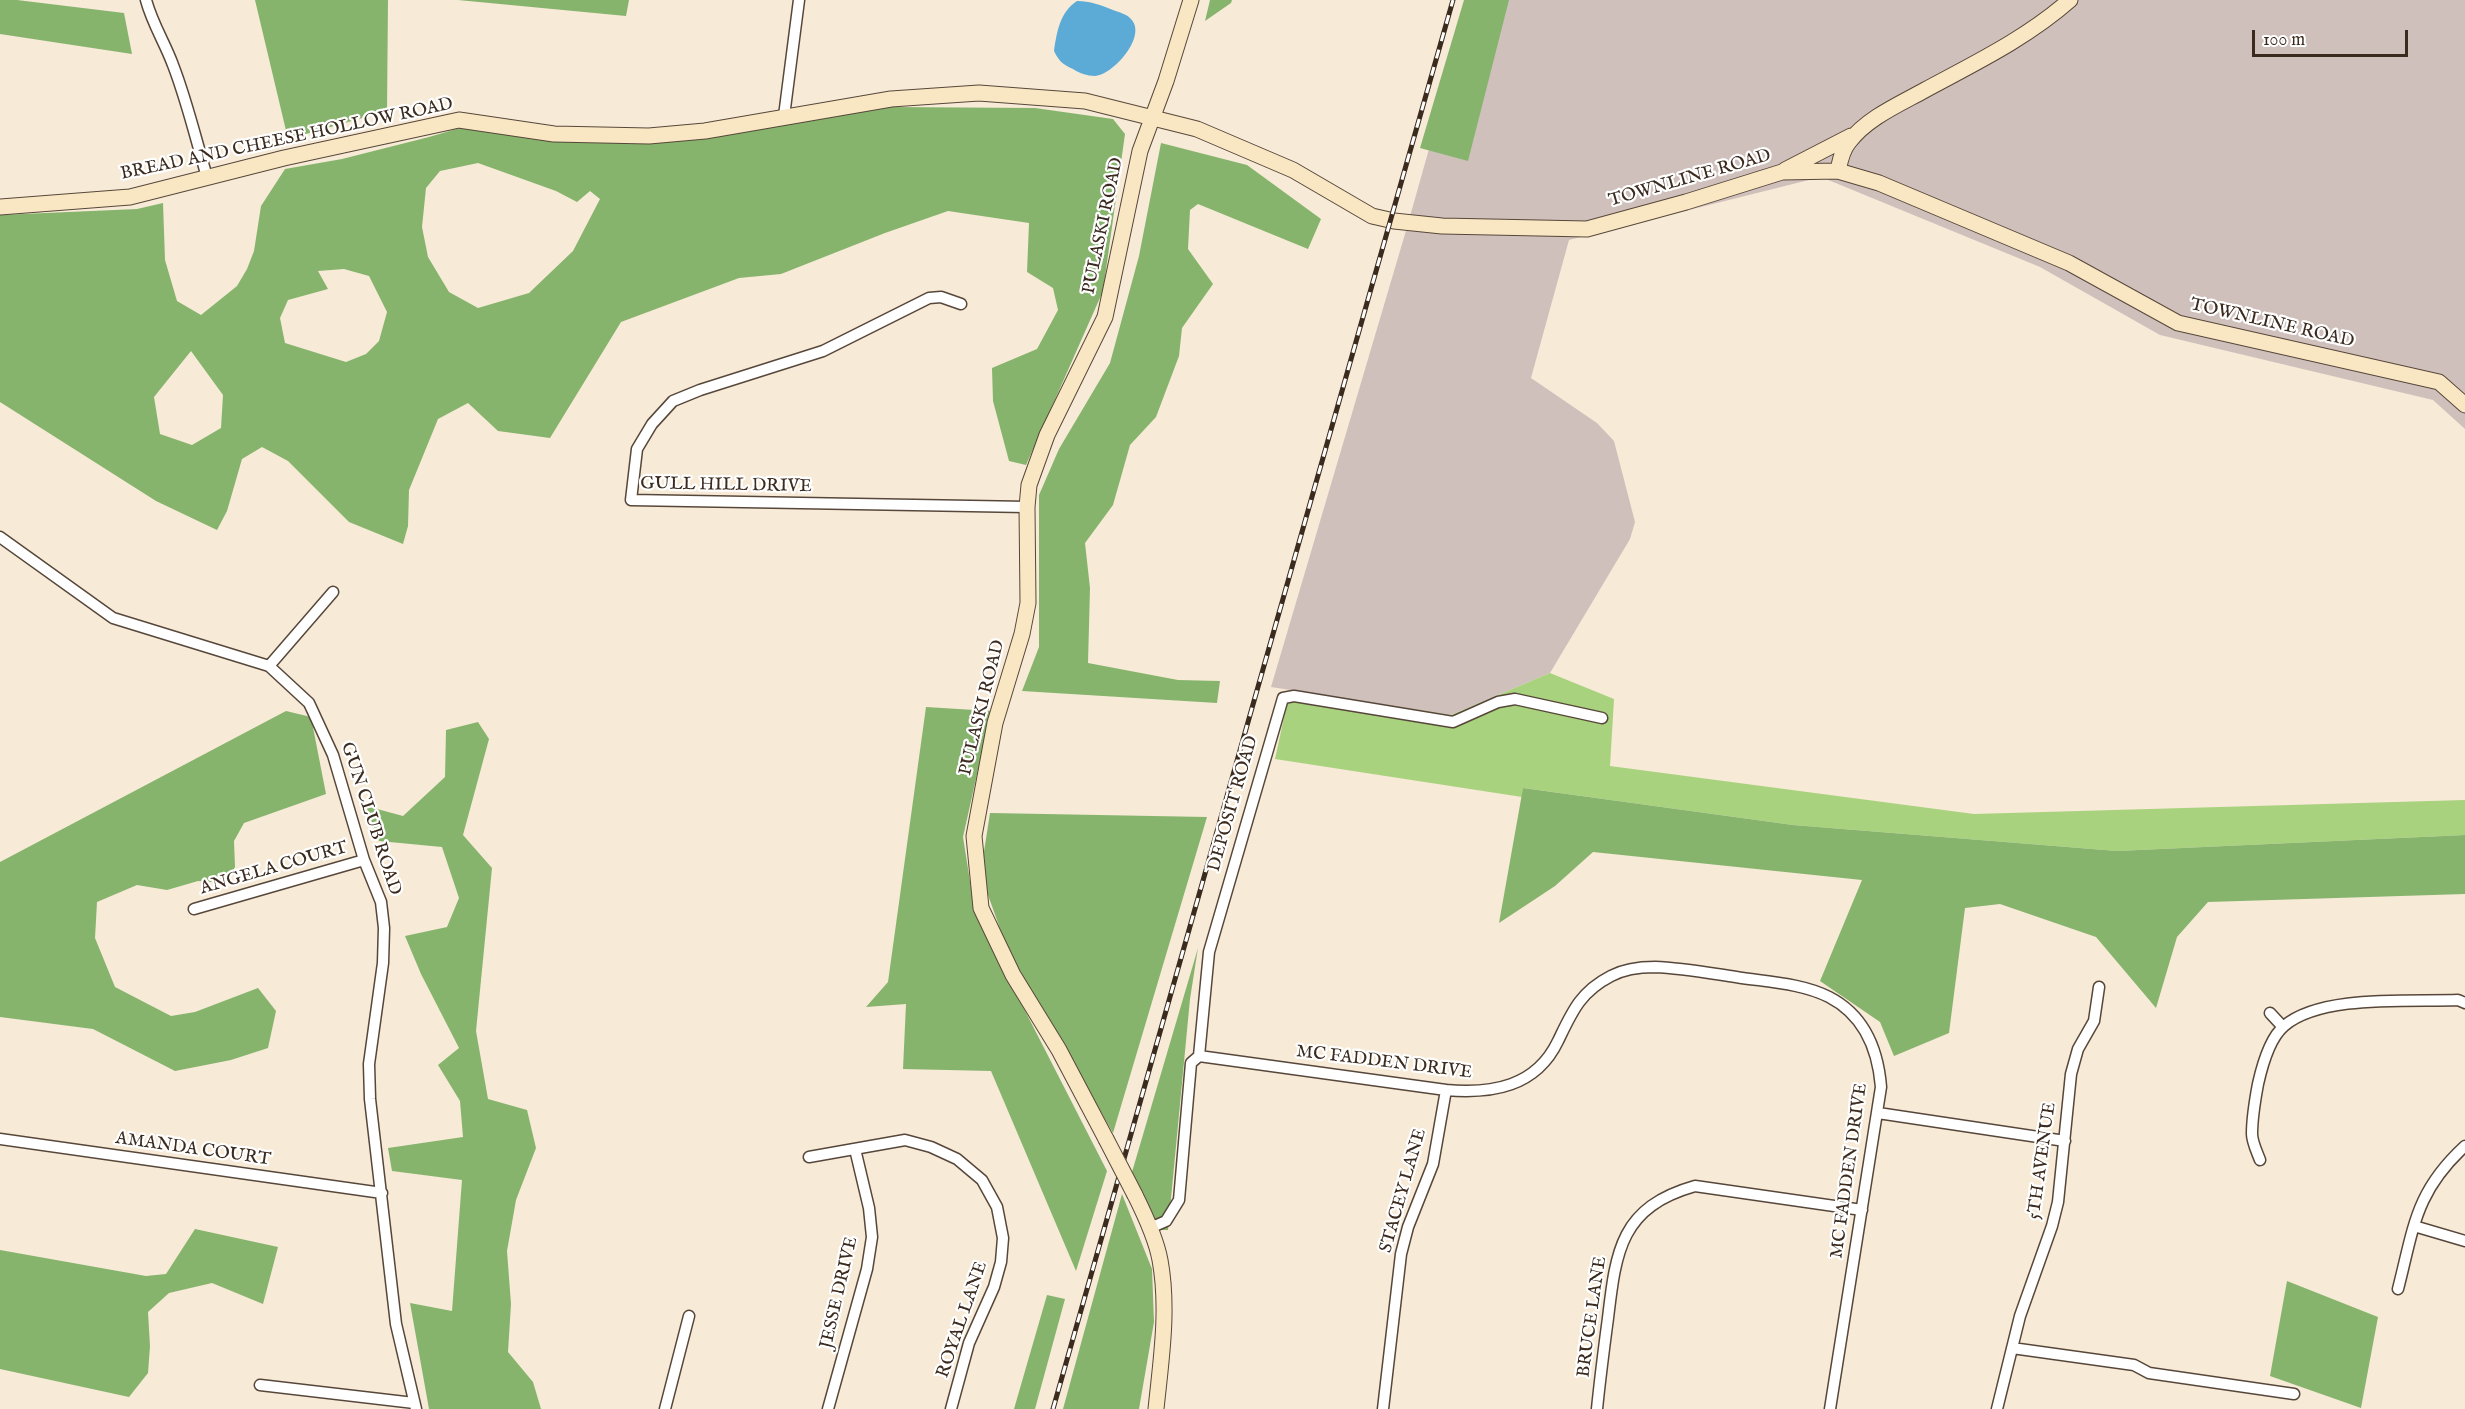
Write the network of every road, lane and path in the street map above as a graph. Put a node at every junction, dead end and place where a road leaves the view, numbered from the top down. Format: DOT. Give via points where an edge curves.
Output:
graph roads {
  1 [pos="147,0"];
  2 [pos="800,0"];
  3 [pos="1191,0"];
  4 [pos="2070,0"];
  5 [pos="784,116"];
  6 [pos="1152,117"];
  7 [pos="1857,133"];
  8 [pos="1838,171"];
  9 [pos="1782,172"];
  10 [pos="207,177"];
  11 [pos="0,207"];
  12 [pos="961,304"];
  13 [pos="2465,405"];
  14 [pos="1027,507"];
  15 [pos="0,537"];
  16 [pos="333,592"];
  17 [pos="269,666"];
  18 [pos="1602,718"];
  19 [pos="364,860"];
  20 [pos="194,909"];
  21 [pos="2099,987"];
  22 [pos="2465,1003"];
  23 [pos="2270,1013"];
  24 [pos="2283,1027"];
  25 [pos="1198,1056"];
  26 [pos="1446,1090"];
  27 [pos="1878,1113"];
  28 [pos="0,1139"];
  29 [pos="2065,1141"];
  30 [pos="2465,1146"];
  31 [pos="855,1149"];
  32 [pos="809,1157"];
  33 [pos="2260,1160"];
  34 [pos="382,1193"];
  35 [pos="1862,1210"];
  36 [pos="2414,1226"];
  37 [pos="1150,1228"];
  38 [pos="2465,1240"];
  39 [pos="2398,1289"];
  40 [pos="689,1316"];
  41 [pos="2012,1348"];
  42 [pos="260,1385"];
  43 [pos="2294,1394"];
  44 [pos="415,1406"];
  45 [pos="665,1409"];
  46 [pos="828,1409"];
  47 [pos="951,1409"];
  48 [pos="1156,1409"];
  49 [pos="1383,1409"];
  50 [pos="1597,1409"];
  51 [pos="1830,1409"];
  52 [pos="1997,1409"];
  1 -- 10 [label="street" via="179,82"];
  2 -- 5 [label="street"];
  3 -- 6 [label="main road, PULASKI ROAD"];
  4 -- 7 [label="main road" via="2018,39 1903,102"];
  5 -- 6 [label="main road, BREAD AND CHEESE HOLLOW ROAD" via="891,99 979,93 1085,101"];
  5 -- 10 [label="main road, BREAD AND CHEESE HOLLOW ROAD" via="650,136 554,134 459,120"];
  6 -- 9 [label="main road, TOWNLINE ROAD" via="1197,129 1293,170 1372,216 1442,226 1587,229"];
  6 -- 14 [label="main road, PULASKI ROAD" via="1130,191 1105,317 1047,435 1029,485"];
  7 -- 8 [label="main road" via="1844,150"];
  7 -- 9 [label="main road"];
  8 -- 9 [label="main road, TOWNLINE ROAD"];
  8 -- 13 [label="main road, TOWNLINE ROAD" via="1879,183 2068,263 2178,323 2439,382"];
  10 -- 11 [label="main road, BREAD AND CHEESE HOLLOW ROAD" via="129,197"];
  12 -- 14 [label="street, GULL HILL DRIVE" via="941,297 929,298 823,351 673,401 637,449 632,501"];
  14 -- 37 [label="main road, PULASKI ROAD, bridge" via="1028,603 995,723 974,836 981,908 1013,975 1059,1050 1136,1195"];
  15 -- 17 [label="street, GUN CLUB ROAD" via="113,618"];
  16 -- 17 [label="street"];
  17 -- 19 [label="street, GUN CLUB ROAD" via="309,703 333,755"];
  18 -- 25 [label="street, DEPOSIT ROAD" via="1515,699 1497,702 1453,722 1294,696 1283,698 1209,952"];
  19 -- 20 [label="street, ANGELA COURT"];
  19 -- 34 [label="street, GUN CLUB ROAD" via="381,902 384,928 369,1064"];
  21 -- 29 [label="street, 5TH AVENUE" via="2094,1021 2078,1049 2071,1074"];
  22 -- 24 [label="street" via="2458,1000 2342,1004 2321,1008"];
  23 -- 24 [label="street"];
  24 -- 33 [label="street" via="2261,1070 2256,1098 2252,1136"];
  25 -- 26 [label="street, MC FADDEN DRIVE"];
  25 -- 37 [label="street, DEPOSIT ROAD" via="1191,1063 1179,1200 1166,1221"];
  26 -- 27 [label="street, MC FADDEN DRIVE" via="1494,1091 1526,1077 1544,1062 1575,1005 1591,989 1612,975 1653,967 1778,983 1830,998 1852,1015 1870,1037 1879,1063"];
  26 -- 49 [label="street, STACEY LANE" via="1433,1164 1401,1254"];
  27 -- 29 [label="street"];
  27 -- 35 [label="street, MC FADDEN DRIVE"];
  28 -- 34 [label="street, AMANDA COURT"];
  29 -- 41 [label="street, 5TH AVENUE" via="2052,1226"];
  30 -- 36 [label="street" via="2435,1178"];
  31 -- 32 [label="street, ROYAL LANE"];
  31 -- 46 [label="street, JESSE DRIVE" via="872,1237 867,1269"];
  31 -- 47 [label="street, ROYAL LANE" via="904,1140 931,1147 957,1159 982,1179 997,1207 1003,1238 1001,1263 969,1343"];
  34 -- 44 [label="street, GUN CLUB ROAD" via="396,1324"];
  35 -- 50 [label="street, BRUCE LANE" via="1695,1186 1660,1199 1630,1227 1614,1265"];
  35 -- 51 [label="street, MC FADDEN DRIVE"];
  36 -- 38 [label="street"];
  36 -- 39 [label="street"];
  37 -- 48 [label="main road, PULASKI ROAD" via="1163,1282 1164,1330"];
  40 -- 45 [label="street"];
  41 -- 43 [label="street"];
  41 -- 52 [label="street, 5TH AVENUE"];
  42 -- 44 [label="street"];
}
